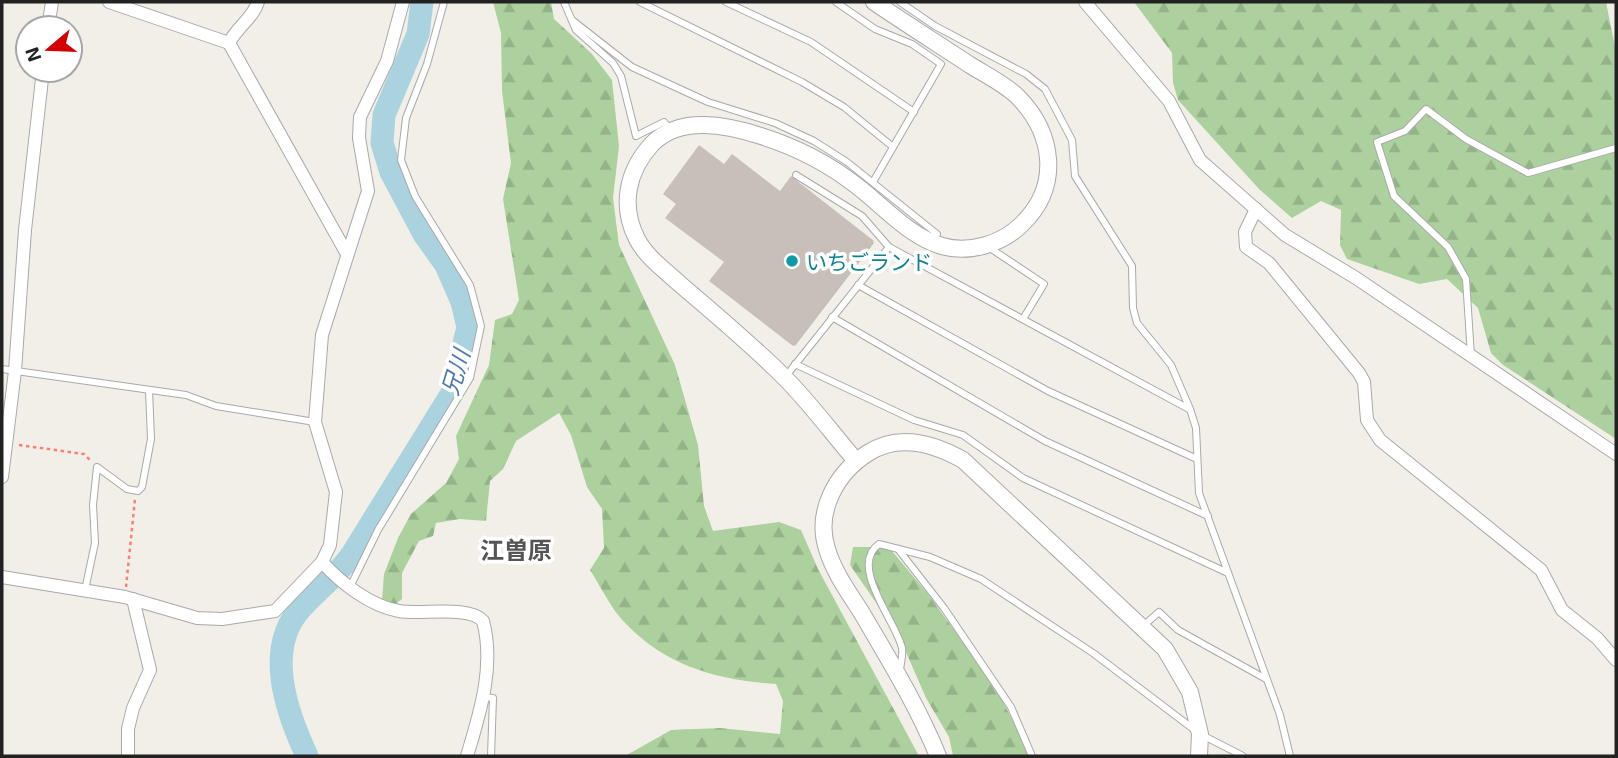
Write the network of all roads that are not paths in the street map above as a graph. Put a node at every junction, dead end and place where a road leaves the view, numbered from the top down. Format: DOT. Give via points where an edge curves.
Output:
graph roads {
  1 [pos="109,2"];
  2 [pos="258,2"];
  3 [pos="403,2"];
  4 [pos="444,2"];
  5 [pos="564,2"];
  6 [pos="640,2"];
  7 [pos="726,2"];
  8 [pos="836,2"];
  9 [pos="874,2"];
  10 [pos="900,2"];
  11 [pos="1085,2"];
  12 [pos="572,20"];
  13 [pos="923,42"];
  14 [pos="229,43"];
  15 [pos="41,84"];
  16 [pos="914,112"];
  17 [pos="671,131"];
  18 [pos="893,148"];
  19 [pos="1616,148"];
  20 [pos="796,175"];
  21 [pos="873,183"];
  22 [pos="1256,209"];
  23 [pos="934,242"];
  24 [pos="985,245"];
  25 [pos="888,247"];
  26 [pos="347,254"];
  27 [pos="858,285"];
  28 [pos="832,317"];
  29 [pos="1023,319"];
  30 [pos="1471,358"];
  31 [pos="795,364"];
  32 [pos="8,370"];
  33 [pos="785,378"];
  34 [pos="149,390"];
  35 [pos="1190,409"];
  36 [pos="315,422"];
  37 [pos="1616,454"];
  38 [pos="1197,459"];
  39 [pos="856,461"];
  40 [pos="2,477"];
  41 [pos="1208,516"];
  42 [pos="898,549"];
  43 [pos="325,566"];
  44 [pos="1228,573"];
  45 [pos="2,577"];
  46 [pos="350,587"];
  47 [pos="85,590"];
  48 [pos="129,598"];
  49 [pos="1143,626"];
  50 [pos="1616,660"];
  51 [pos="898,677"];
  52 [pos="1266,680"];
  53 [pos="485,697"];
  54 [pos="1200,734"];
  55 [pos="128,756"];
  56 [pos="467,756"];
  57 [pos="491,756"];
  58 [pos="938,756"];
  59 [pos="1032,756"];
  60 [pos="1199,756"];
  61 [pos="1243,756"];
  62 [pos="1290,756"];
  1 -- 14 [label="street"];
  2 -- 14 [label="street"];
  3 -- 26 [label="street" via="387,61 360,117 368,191"];
  4 -- 46 [label="lane" via="406,118 401,160 415,196 470,285 481,326 470,378 378,530"];
  5 -- 12 [label="lane"];
  6 -- 18 [label="lane" via="802,82 844,107"];
  7 -- 16 [label="lane" via="811,42"];
  8 -- 13 [label="lane" via="875,29"];
  9 -- 13 [label="street"];
  10 -- 35 [label="lane" via="1045,89 1072,139 1075,176 1132,266 1137,323 1171,365"];
  11 -- 22 [label="street" via="1169,101 1200,160"];
  12 -- 17 [label="lane" via="576,30 621,76 636,136 664,122"];
  12 -- 21 [label="lane" via="632,67 708,102 814,141"];
  13 -- 16 [label="lane" via="941,64"];
  13 -- 24 [label="street" via="1016,94 1047,142 1047,186 1035,209 1002,240"];
  14 -- 26 [label="street"];
  15 -- 32 [label="street"];
  16 -- 18 [label="lane"];
  17 -- 23 [label="street" via="717,125 797,149 831,167 909,229"];
  17 -- 33 [label="street" via="640,157 631,176 627,199 638,241"];
  18 -- 21 [label="lane"];
  19 -- 30 [label="lane" via="1528,173 1466,139 1426,109 1405,131 1377,142 1395,196 1448,247 1466,279"];
  20 -- 25 [label="lane" via="862,216"];
  21 -- 23 [label="lane" via="937,234"];
  22 -- 30 [label="street" via="1285,235"];
  22 -- 50 [label="street" via="1245,232 1246,247 1269,263 1359,373 1367,420 1380,440 1541,570 1562,610"];
  23 -- 24 [label="street" via="975,248"];
  24 -- 29 [label="lane" via="1044,284"];
  25 -- 27 [label="lane"];
  25 -- 29 [label="lane"];
  26 -- 36 [label="street" via="322,335"];
  27 -- 28 [label="lane"];
  27 -- 38 [label="lane" via="1048,391"];
  28 -- 31 [label="lane"];
  28 -- 41 [label="lane" via="1045,441"];
  29 -- 35 [label="lane"];
  30 -- 37 [label="street"];
  31 -- 33 [label="lane"];
  31 -- 44 [label="lane" via="914,420 963,435 1023,478"];
  32 -- 34 [label="lane"];
  32 -- 40 [label="street"];
  33 -- 39 [label="street"];
  34 -- 36 [label="lane"];
  34 -- 47 [label="lane" via="151,439 142,487 127,489 97,467 95,543"];
  35 -- 38 [label="lane"];
  36 -- 43 [label="street" via="336,492"];
  38 -- 41 [label="lane" via="1199,493"];
  39 -- 49 [label="street" via="874,449 912,441 952,453"];
  39 -- 51 [label="street" via="840,478 826,508 826,549"];
  41 -- 44 [label="lane"];
  42 -- 51 [label="lane" via="879,544 869,558 873,589 903,650"];
  42 -- 54 [label="lane" via="981,579 1093,653"];
  42 -- 59 [label="lane" via="1011,707"];
  43 -- 46 [label="street"];
  43 -- 48 [label="street" via="275,611 262,614 197,618"];
  44 -- 52 [label="lane"];
  45 -- 47 [label="street"];
  46 -- 53 [label="street" via="368,600 398,611 479,617 486,632"];
  47 -- 48 [label="street"];
  48 -- 55 [label="street" via="150,670 133,708"];
  49 -- 52 [label="lane" via="1159,612 1178,630"];
  49 -- 54 [label="street" via="1165,649 1190,692"];
  51 -- 58 [label="street"];
  52 -- 62 [label="lane"];
  53 -- 56 [label="street"];
  53 -- 57 [label="lane" via="493,698"];
  54 -- 60 [label="street"];
  54 -- 61 [label="lane"];
}
